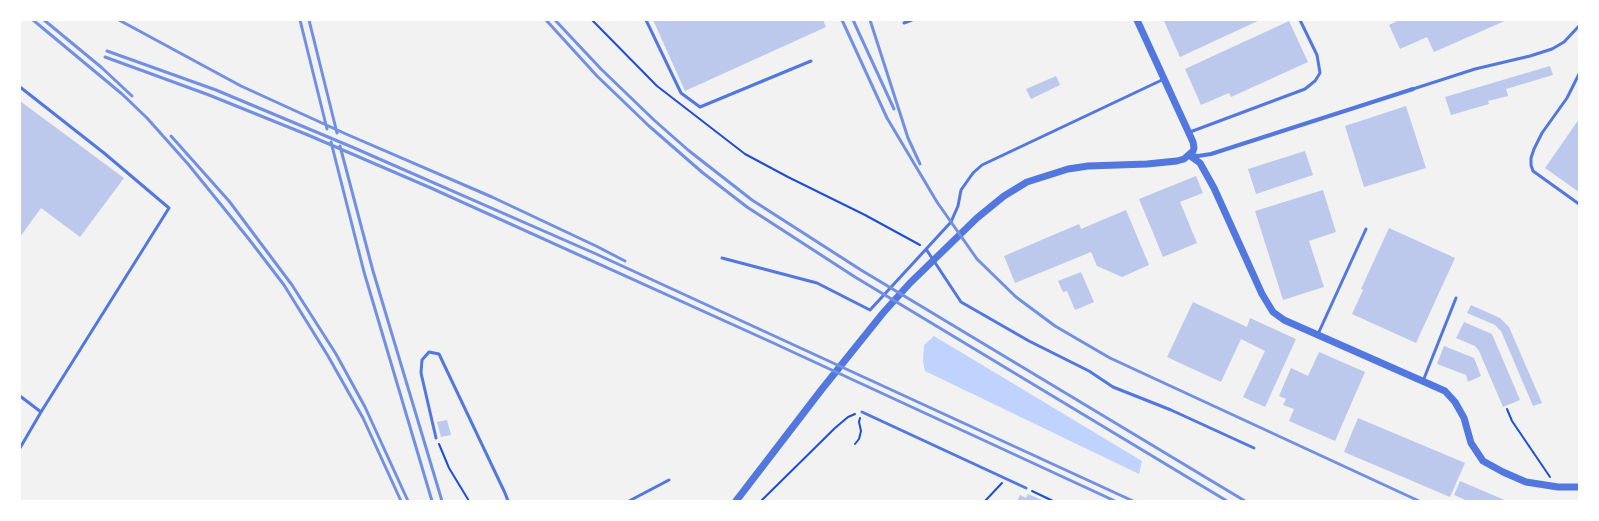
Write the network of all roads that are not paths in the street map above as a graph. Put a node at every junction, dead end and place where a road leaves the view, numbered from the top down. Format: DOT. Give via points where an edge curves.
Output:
graph roads {
  1 [pos="646,20"];
  2 [pos="912,20"];
  3 [pos="1137,20"];
  4 [pos="1300,20"];
  5 [pos="904,23"];
  6 [pos="1579,26"];
  7 [pos="812,61"];
  8 [pos="1579,74"];
  9 [pos="1164,79"];
  10 [pos="20,87"];
  11 [pos="1413,89"];
  12 [pos="1188,133"];
  13 [pos="1190,155"];
  14 [pos="1579,204"];
  15 [pos="1366,229"];
  16 [pos="926,249"];
  17 [pos="722,258"];
  18 [pos="1456,298"];
  19 [pos="1318,334"];
  20 [pos="1423,381"];
  21 [pos="20,396"];
  22 [pos="41,412"];
  23 [pos="862,412"];
  24 [pos="436,438"];
  25 [pos="20,448"];
  26 [pos="1254,448"];
  27 [pos="669,480"];
  28 [pos="1579,487"];
  29 [pos="1026,488"];
  30 [pos="508,501"];
  31 [pos="629,501"];
  32 [pos="736,501"];
  1 -- 7 [label="lane" via="681,93 700,107"];
  2 -- 5 [label="lane"];
  3 -- 9 [label="street"];
  4 -- 12 [label="lane" via="1317,56 1320,73 1315,80 1304,88"];
  6 -- 11 [label="lane" via="1564,42 1552,48"];
  8 -- 14 [label="lane" via="1567,98 1542,133 1531,158 1533,171"];
  9 -- 12 [label="street"];
  9 -- 16 [label="lane" via="982,165 961,190 951,222"];
  10 -- 22 [label="lane" via="169,208"];
  11 -- 13 [label="street" via="1212,154"];
  12 -- 13 [label="street" via="1194,148"];
  13 -- 19 [label="street" via="1200,163 1214,188 1273,312 1284,320"];
  13 -- 32 [label="street" via="1178,161 1068,169 1028,182 1004,196 977,218 883,313"];
  15 -- 19 [label="lane"];
  16 -- 17 [label="lane" via="870,310 817,283"];
  16 -- 26 [label="lane" via="961,302 1029,341 1089,371 1113,387"];
  18 -- 20 [label="lane"];
  19 -- 20 [label="street"];
  20 -- 28 [label="street" via="1445,391 1455,402 1464,418 1471,443 1482,461 1526,482"];
  21 -- 22 [label="lane"];
  22 -- 25 [label="lane"];
  23 -- 29 [label="lane"];
  24 -- 30 [label="lane" via="421,373 422,360 429,352 440,354"];
  27 -- 31 [label="lane"];
}
